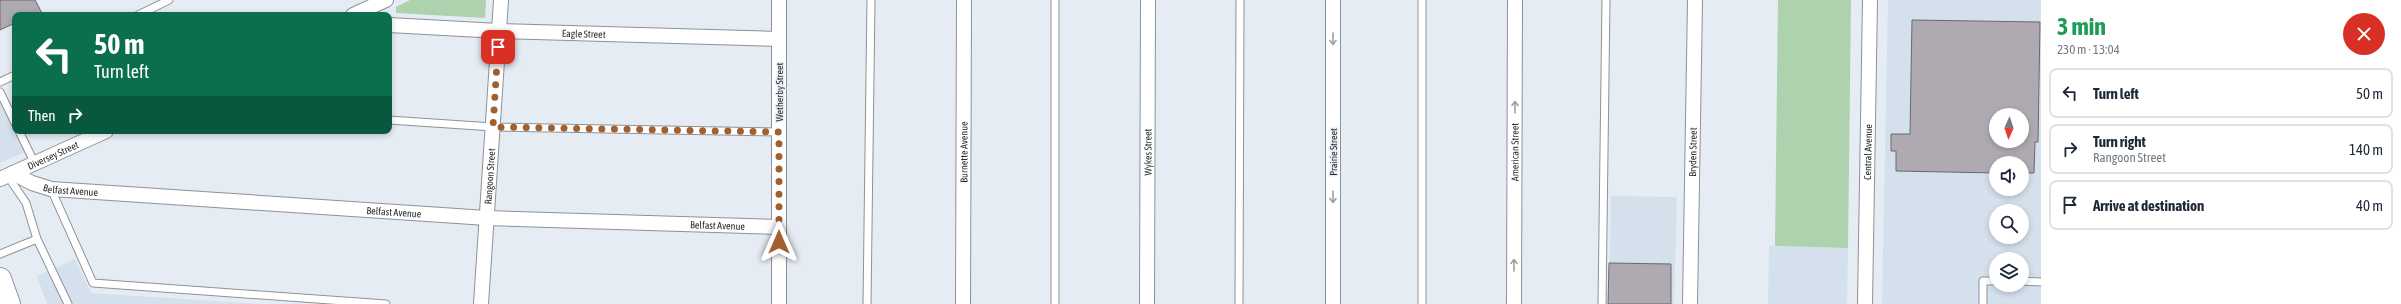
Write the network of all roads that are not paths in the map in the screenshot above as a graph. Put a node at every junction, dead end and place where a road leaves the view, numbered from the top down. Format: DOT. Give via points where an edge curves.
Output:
graph roads {
  1 [pos="169,0"];
  2 [pos="386,0"];
  3 [pos="501,0"];
  4 [pos="779,0"];
  5 [pos="871,0"];
  6 [pos="964,0"];
  7 [pos="1055,0"];
  8 [pos="1148,0"];
  9 [pos="1240,0"];
  10 [pos="1333,0"];
  11 [pos="1422,0"];
  12 [pos="1515,0"];
  13 [pos="1606,0"];
  14 [pos="1694,0"];
  15 [pos="1870,0"];
  16 [pos="144,12"];
  17 [pos="360,12"];
  18 [pos="392,25"];
  19 [pos="499,31"];
  20 [pos="779,39"];
  21 [pos="12,76"];
  22 [pos="0,82"];
  23 [pos="0,92"];
  24 [pos="12,117"];
  25 [pos="392,120"];
  26 [pos="493,127"];
  27 [pos="779,132"];
  28 [pos="20,134"];
  29 [pos="100,134"];
  30 [pos="35,164"];
  31 [pos="7,176"];
  32 [pos="51,189"];
  33 [pos="487,218"];
  34 [pos="779,227"];
  35 [pos="37,239"];
  36 [pos="0,254"];
  37 [pos="0,279"];
  38 [pos="1989,281"];
  39 [pos="2029,281"];
  40 [pos="2041,282"];
  41 [pos="9,304"];
  42 [pos="68,304"];
  43 [pos="386,304"];
  44 [pos="482,304"];
  45 [pos="779,304"];
  46 [pos="867,304"];
  47 [pos="963,304"];
  48 [pos="1055,304"];
  49 [pos="1147,304"];
  50 [pos="1239,304"];
  51 [pos="1333,304"];
  52 [pos="1422,304"];
  53 [pos="1514,304"];
  54 [pos="1602,304"];
  55 [pos="1690,304"];
  56 [pos="1865,304"];
  57 [pos="1983,304"];
  1 -- 16 [label="lane"];
  2 -- 17 [label="street"];
  3 -- 19 [label="street, Rangoon Street"];
  4 -- 20 [label="street, Wetherby Street"];
  5 -- 46 [label="lane"];
  6 -- 47 [label="street, Burnette Avenue"];
  7 -- 48 [label="lane"];
  8 -- 49 [label="street, Wykes Street"];
  9 -- 50 [label="lane"];
  10 -- 51 [label="street, Prairie Street, one-way"];
  11 -- 52 [label="lane"];
  53 -- 12 [label="street, American Street, one-way"];
  13 -- 54 [label="lane"];
  14 -- 55 [label="street, Bryden Street"];
  15 -- 56 [label="street, Central Avenue"];
  18 -- 19 [label="street, Eagle Street"];
  19 -- 20 [label="street, Eagle Street"];
  19 -- 26 [label="street, Rangoon Street"];
  20 -- 27 [label="street, Wetherby Street"];
  21 -- 22 [label="lane"];
  23 -- 24 [label="lane"];
  25 -- 26 [label="lane"];
  26 -- 27 [label="lane"];
  26 -- 33 [label="street, Rangoon Street"];
  27 -- 34 [label="street, Wetherby Street"];
  28 -- 30 [label="lane"];
  29 -- 30 [label="street, Diversey Street"];
  30 -- 31 [label="street, Diversey Street"];
  31 -- 32 [label="street, Belfast Avenue"];
  31 -- 35 [label="lane" via="26,203"];
  32 -- 33 [label="street, Belfast Avenue"];
  32 -- 43 [label="lane" via="93,283"];
  33 -- 34 [label="street, Belfast Avenue"];
  33 -- 44 [label="street, Rangoon Street"];
  34 -- 45 [label="street, Wetherby Street"];
  35 -- 36 [label="lane"];
  35 -- 42 [label="lane"];
  37 -- 41 [label="main road"];
  38 -- 57 [label="lane" via="1983,281"];
  39 -- 40 [label="lane"];
}
